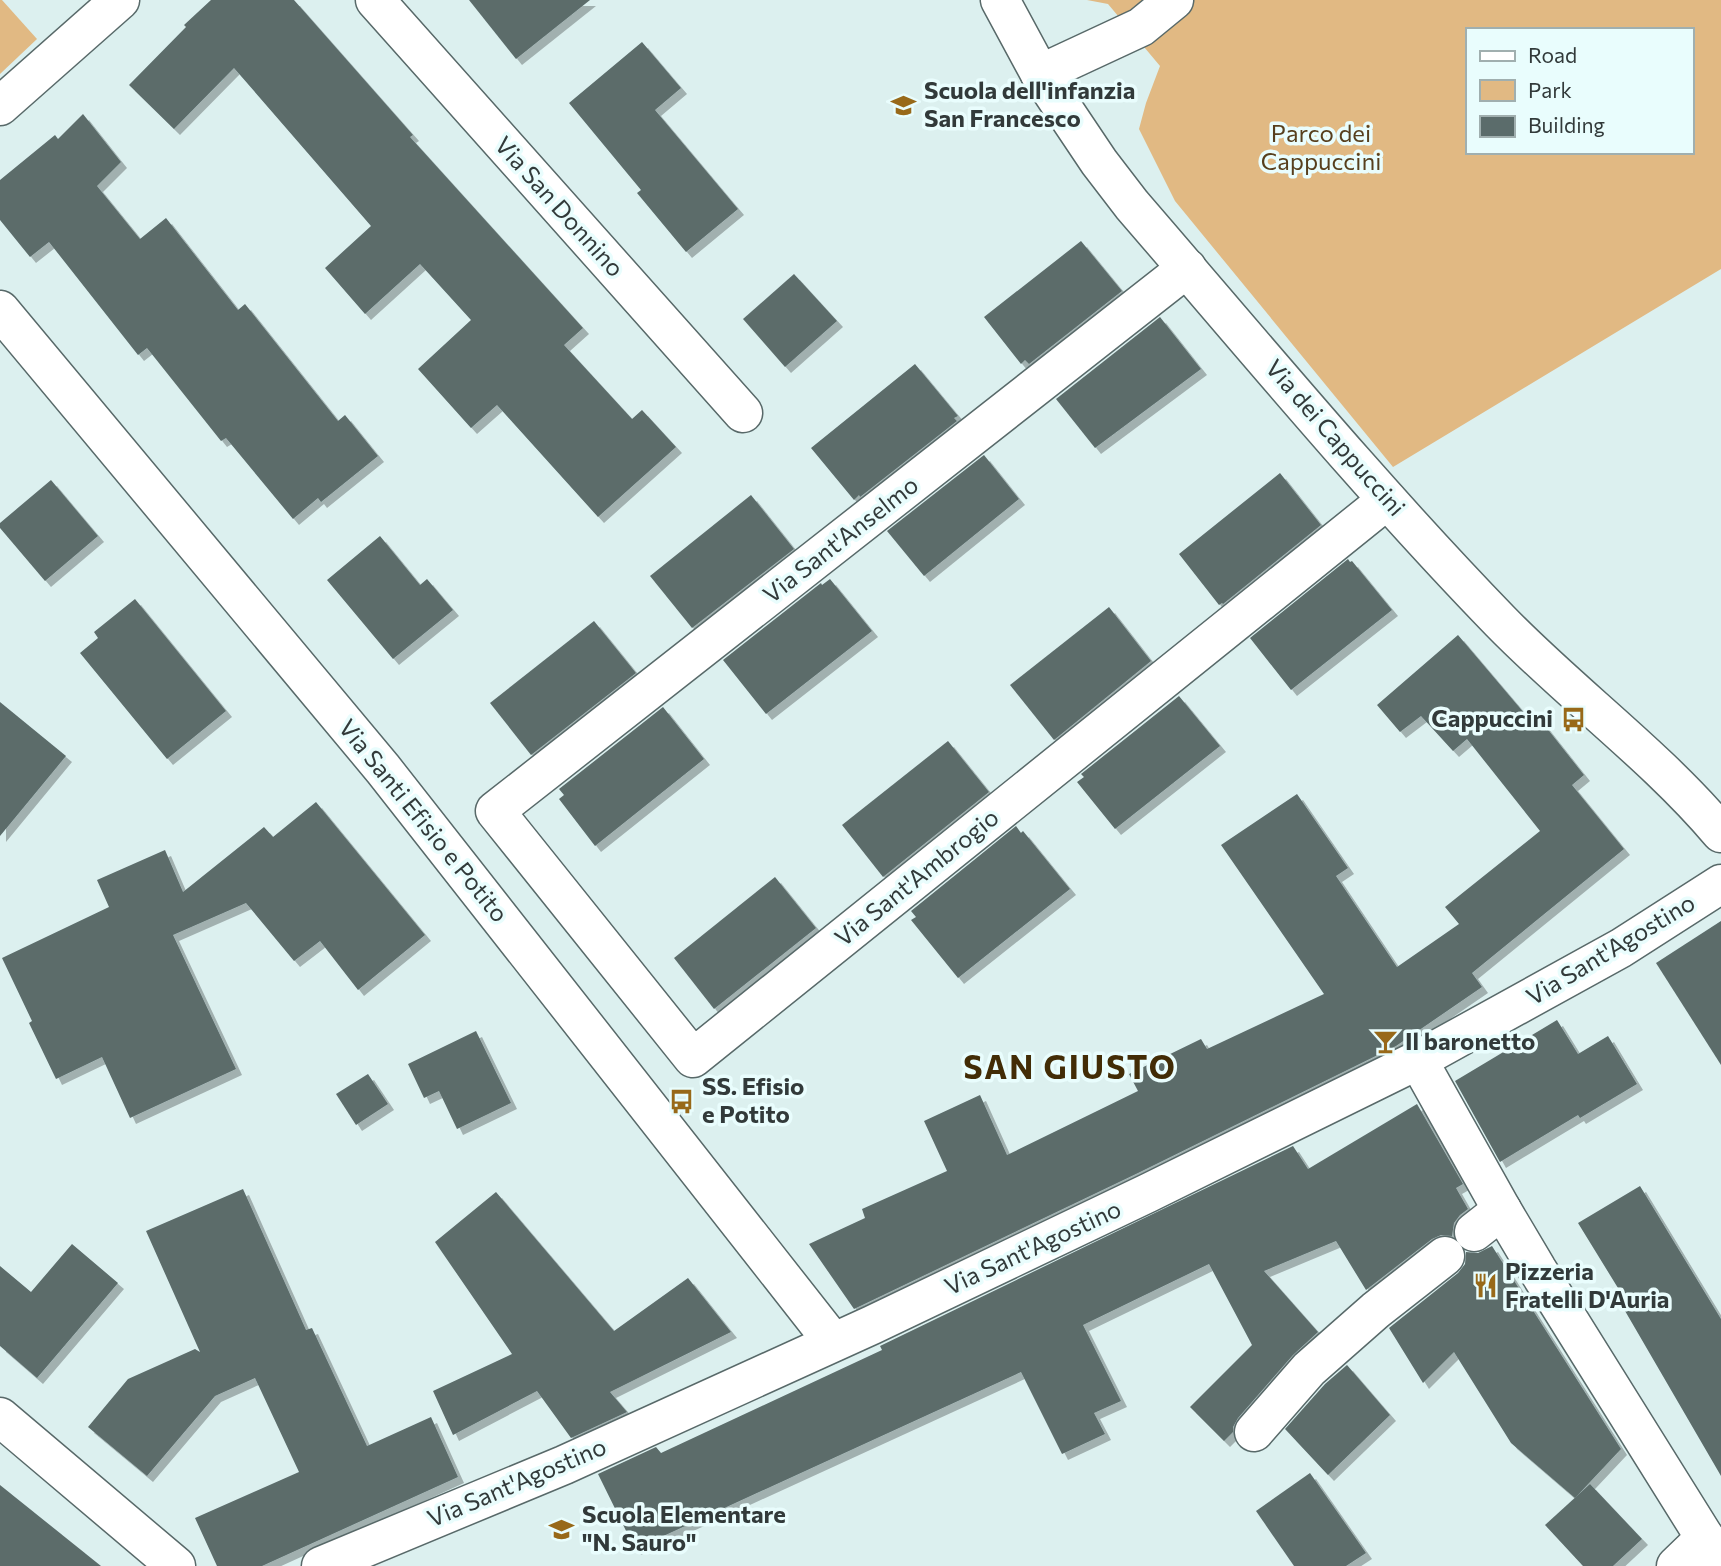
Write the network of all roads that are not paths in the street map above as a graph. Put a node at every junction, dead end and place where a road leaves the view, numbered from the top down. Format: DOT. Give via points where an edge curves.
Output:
graph roads {
  1 [pos="120,0"];
  2 [pos="375,0"];
  3 [pos="1000,0"];
  4 [pos="1174,0"];
  5 [pos="1040,74"];
  6 [pos="0,106"];
  7 [pos="1187,268"];
  8 [pos="0,310"];
  9 [pos="743,413"];
  10 [pos="1387,500"];
  11 [pos="495,811"];
  12 [pos="1721,833"];
  13 [pos="1721,884"];
  14 [pos="1418,1060"];
  15 [pos="1445,1256"];
  16 [pos="833,1342"];
  17 [pos="0,1417"];
  18 [pos="1254,1432"];
  19 [pos="1713,1548"];
  20 [pos="176,1566"];
  21 [pos="321,1566"];
  22 [pos="1676,1566"];
  1 -- 6 [label="street"];
  2 -- 9 [label="street, Via San Donnino"];
  3 -- 5 [label="street, Via dei Cappuccini"];
  4 -- 5 [label="street" via="1141,27"];
  5 -- 7 [label="street, Via dei Cappuccini" via="1099,162"];
  7 -- 10 [label="street, Via dei Cappuccini"];
  7 -- 11 [label="street, Via Sant'Anselmo"];
  8 -- 16 [label="street, Via Santi Efisio e Potito" via="383,769"];
  10 -- 11 [label="street, Via Sant'Ambrogio" via="693,1058"];
  10 -- 12 [label="street, Via dei Cappuccini" via="1528,649 1681,789"];
  13 -- 14 [label="street, Via Sant'Agostino" via="1620,948"];
  14 -- 16 [label="street, Via Sant'Agostino"];
  14 -- 19 [label="street" via="1488,1221 1610,1388"];
  15 -- 18 [label="street" via="1309,1369"];
  16 -- 21 [label="street, Via Sant'Agostino" via="564,1465"];
  17 -- 20 [label="street"];
  19 -- 22 [label="street"];
}
